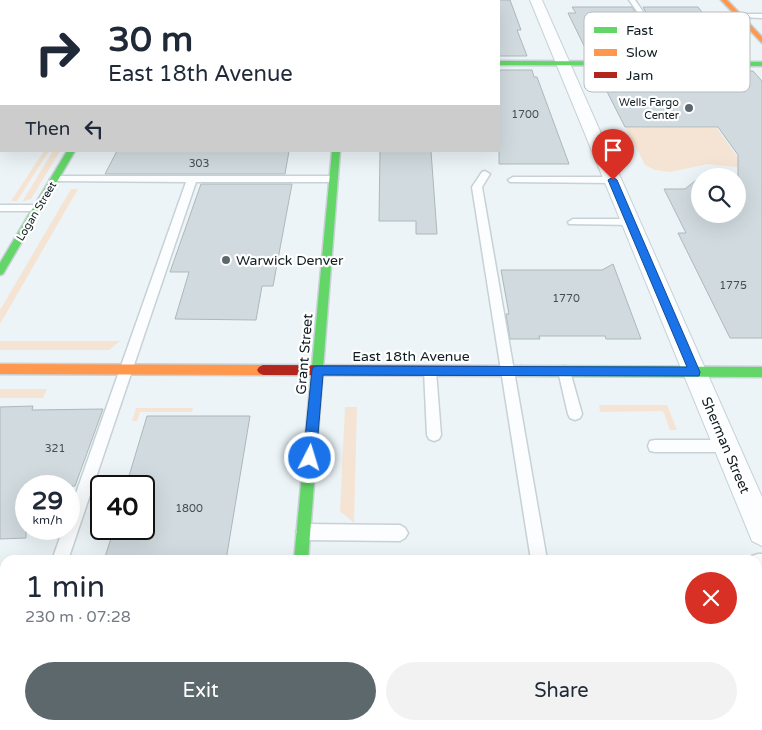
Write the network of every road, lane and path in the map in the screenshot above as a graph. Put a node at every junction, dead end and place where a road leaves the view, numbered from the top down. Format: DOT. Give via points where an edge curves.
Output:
graph roads {
  1 [pos="536,0"];
  2 [pos="632,0"];
  3 [pos="724,0"];
  4 [pos="640,12"];
  5 [pos="735,12"];
  6 [pos="750,28"];
  7 [pos="762,41"];
  8 [pos="500,64"];
  9 [pos="563,64"];
  10 [pos="584,64"];
  11 [pos="70,152"];
  12 [pos="336,152"];
  13 [pos="485,174"];
  14 [pos="55,179"];
  15 [pos="192,179"];
  16 [pos="333,179"];
  17 [pos="513,180"];
  18 [pos="613,180"];
  19 [pos="0,208"];
  20 [pos="38,208"];
  21 [pos="573,222"];
  22 [pos="630,222"];
  23 [pos="0,271"];
  24 [pos="0,369"];
  25 [pos="126,370"];
  26 [pos="317,370"];
  27 [pos="430,371"];
  28 [pos="507,371"];
  29 [pos="564,371"];
  30 [pos="695,372"];
  31 [pos="762,372"];
  32 [pos="574,414"];
  33 [pos="434,435"];
  34 [pos="655,446"];
  35 [pos="726,446"];
  36 [pos="762,531"];
  37 [pos="304,532"];
  38 [pos="400,533"];
  39 [pos="62,555"];
  40 [pos="302,555"];
  41 [pos="537,555"];
  1 -- 9 [label="street, Sherman Street"];
  2 -- 4 [label="lane"];
  3 -- 5 [label="main road"];
  6 -- 7 [label="main road"];
  8 -- 9 [label="main road"];
  9 -- 10 [label="main road"];
  9 -- 18 [label="street, Sherman Street"];
  11 -- 14 [label="main road, Logan Street"];
  12 -- 16 [label="main road, Grant Street"];
  13 -- 28 [label="lane" via="476,187"];
  14 -- 15 [label="lane"];
  14 -- 20 [label="main road, Logan Street"];
  15 -- 16 [label="lane"];
  15 -- 25 [label="lane"];
  16 -- 26 [label="main road, Grant Street"];
  17 -- 18 [label="lane"];
  18 -- 22 [label="street, Sherman Street"];
  19 -- 20 [label="lane"];
  20 -- 23 [label="main road, Logan Street"];
  21 -- 22 [label="lane"];
  22 -- 30 [label="street, Sherman Street"];
  24 -- 25 [label="main road, East 18th Avenue"];
  25 -- 26 [label="main road, East 18th Avenue"];
  25 -- 39 [label="lane"];
  26 -- 27 [label="main road, East 18th Avenue"];
  26 -- 37 [label="main road, Grant Street"];
  27 -- 28 [label="main road, East 18th Avenue"];
  27 -- 33 [label="lane"];
  28 -- 29 [label="main road, East 18th Avenue"];
  28 -- 41 [label="lane"];
  29 -- 30 [label="main road, East 18th Avenue"];
  29 -- 32 [label="lane"];
  30 -- 31 [label="main road, East 18th Avenue"];
  30 -- 35 [label="street, Sherman Street"];
  34 -- 35 [label="lane"];
  35 -- 36 [label="street, Sherman Street"];
  37 -- 38 [label="lane"];
  37 -- 40 [label="main road, Grant Street"];
}
